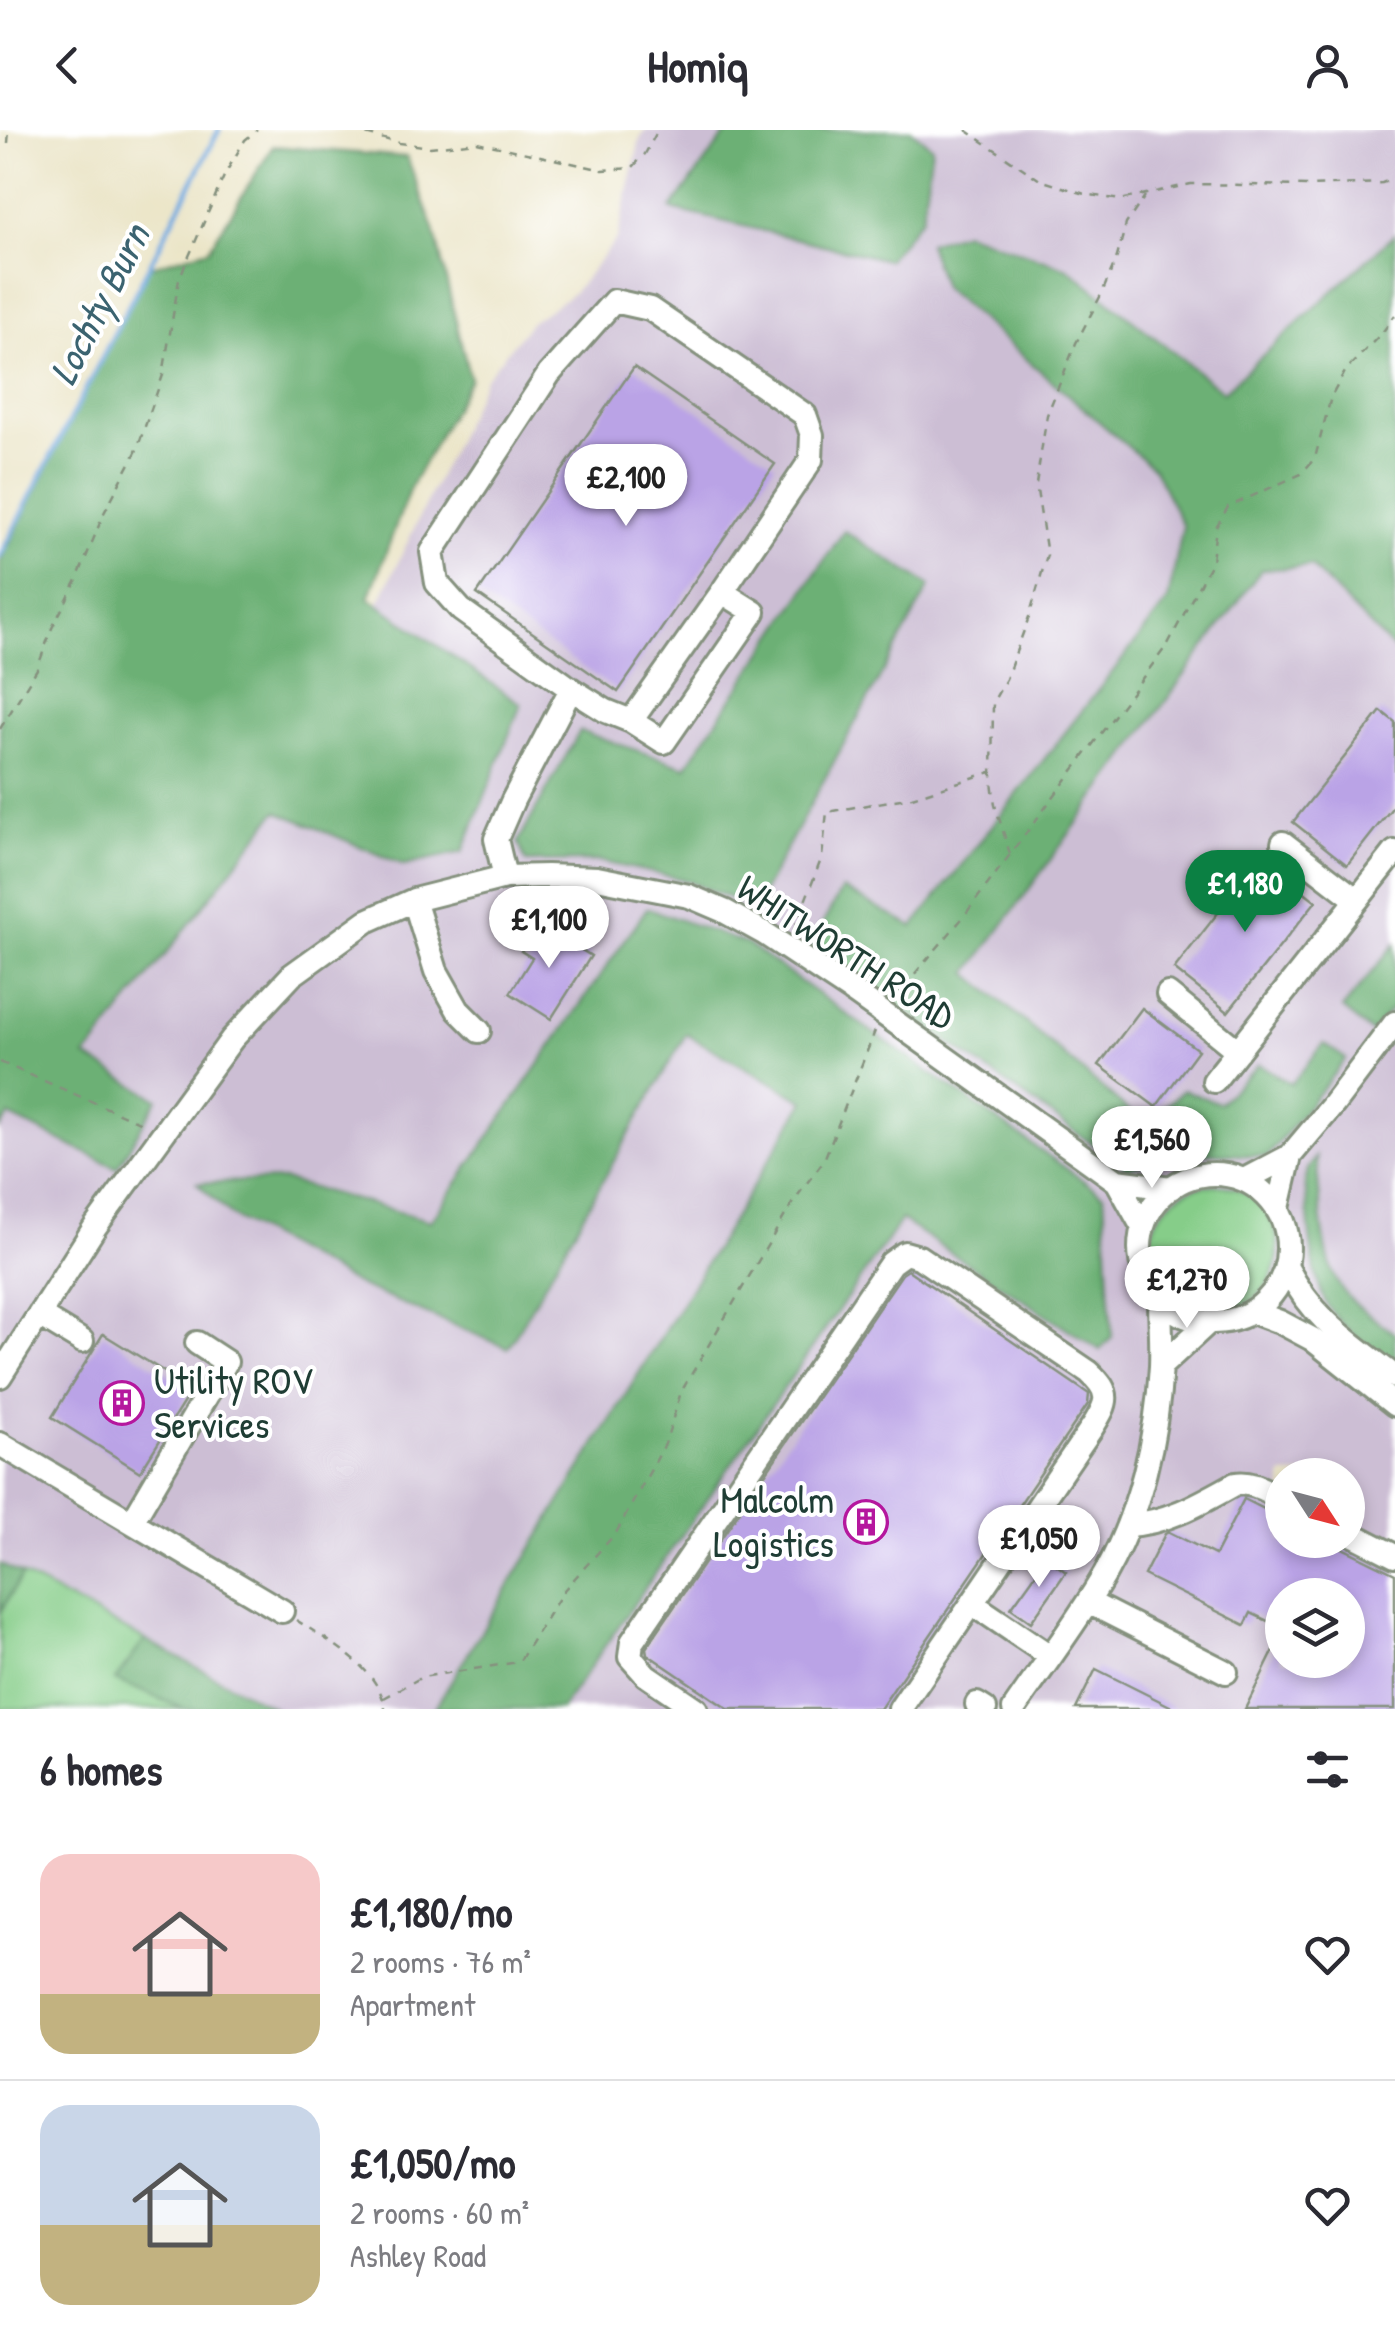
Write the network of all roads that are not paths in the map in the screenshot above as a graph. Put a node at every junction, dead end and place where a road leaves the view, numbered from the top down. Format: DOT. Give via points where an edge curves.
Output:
graph roads {
  1 [pos="722,592"];
  2 [pos="572,689"];
  3 [pos="631,721"];
  4 [pos="1283,843"];
  5 [pos="1395,852"];
  6 [pos="504,877"];
  7 [pos="414,900"];
  8 [pos="1357,900"];
  9 [pos="1168,994"];
  10 [pos="1395,1023"];
  11 [pos="480,1032"];
  12 [pos="1238,1051"];
  13 [pos="1214,1081"];
  14 [pos="1290,1156"];
  15 [pos="1246,1179"];
  16 [pos="1117,1181"];
  17 [pos="1171,1188"];
  18 [pos="1278,1208"];
  19 [pos="1142,1226"];
  20 [pos="1287,1268"];
  21 [pos="1160,1296"];
  22 [pos="1252,1312"];
  23 [pos="39,1315"];
  24 [pos="1210,1321"];
  25 [pos="82,1341"];
  26 [pos="197,1342"];
  27 [pos="1161,1366"];
  28 [pos="0,1376"];
  29 [pos="1395,1378"];
  30 [pos="1395,1405"];
  31 [pos="0,1444"];
  32 [pos="1265,1490"];
  33 [pos="1138,1492"];
  34 [pos="1173,1515"];
  35 [pos="132,1522"];
  36 [pos="1128,1525"];
  37 [pos="1365,1541"];
  38 [pos="1395,1556"];
  39 [pos="1088,1602"];
  40 [pos="973,1604"];
  41 [pos="282,1612"];
  42 [pos="1050,1656"];
  43 [pos="1226,1672"];
  44 [pos="696,1709"];
  45 [pos="900,1709"];
  46 [pos="1014,1709"];
  1 -- 2 [label="street" via="812,460 805,415 650,309 614,301 549,374 432,552 438,583 462,610"];
  1 -- 3 [label="street"];
  1 -- 3 [label="street" via="754,612 664,742"];
  2 -- 3 [label="street"];
  2 -- 6 [label="street" via="496,839"];
  4 -- 8 [label="street"];
  5 -- 8 [label="street"];
  6 -- 7 [label="street, WHITWORTH ROAD"];
  6 -- 16 [label="street, WHITWORTH ROAD" via="597,878 724,910"];
  7 -- 11 [label="street" via="436,972"];
  7 -- 23 [label="street, WHITWORTH ROAD" via="367,921 292,975 232,1039"];
  8 -- 12 [label="street"];
  9 -- 12 [label="street"];
  10 -- 14 [label="street"];
  12 -- 13 [label="street"];
  14 -- 15 [label="street"];
  14 -- 18 [label="street"];
  15 -- 17 [label="street" via="1196,1176"];
  15 -- 18 [label="street"];
  16 -- 17 [label="street, WHITWORTH ROAD"];
  16 -- 19 [label="street, WHITWORTH ROAD"];
  17 -- 19 [label="street"];
  18 -- 20 [label="street" via="1287,1227"];
  19 -- 21 [label="street" via="1142,1272"];
  20 -- 22 [label="street"];
  20 -- 29 [label="street" via="1322,1320"];
  21 -- 24 [label="street" via="1174,1310"];
  21 -- 27 [label="street"];
  22 -- 24 [label="street"];
  22 -- 30 [label="street" via="1312,1339"];
  23 -- 25 [label="street"];
  23 -- 28 [label="street, WHITWORTH ROAD"];
  24 -- 27 [label="street"];
  26 -- 35 [label="street" via="226,1362"];
  27 -- 33 [label="street"];
  31 -- 35 [label="street"];
  32 -- 34 [label="street" via="1235,1484"];
  33 -- 34 [label="street"];
  33 -- 36 [label="street"];
  34 -- 36 [label="street"];
  35 -- 41 [label="street"];
  36 -- 39 [label="street"];
  37 -- 38 [label="street"];
  39 -- 42 [label="street"];
  39 -- 43 [label="street"];
  40 -- 42 [label="street"];
  40 -- 44 [label="street" via="1093,1426 1106,1394 1089,1372 920,1257 904,1254 891,1263 632,1642 630,1657 638,1668"];
  40 -- 45 [label="street"];
  42 -- 46 [label="street"];
}
